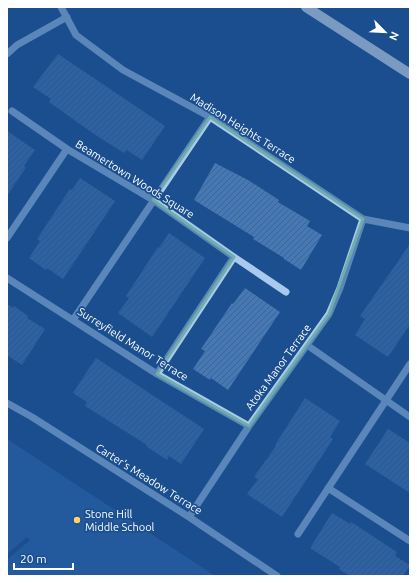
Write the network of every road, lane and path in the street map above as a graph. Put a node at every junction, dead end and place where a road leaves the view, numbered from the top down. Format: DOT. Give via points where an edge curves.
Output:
graph roads {
  1 [pos="61,7"];
  2 [pos="306,7"];
  3 [pos="67,17"];
  4 [pos="7,54"];
  5 [pos="410,74"];
  6 [pos="12,111"];
  7 [pos="210,117"];
  8 [pos="67,149"];
  9 [pos="153,200"];
  10 [pos="363,219"];
  11 [pos="410,228"];
  12 [pos="7,238"];
  13 [pos="234,257"];
  14 [pos="7,278"];
  15 [pos="286,292"];
  16 [pos="73,320"];
  17 [pos="307,345"];
  18 [pos="410,364"];
  19 [pos="157,374"];
  20 [pos="386,400"];
  21 [pos="7,403"];
  22 [pos="410,417"];
  23 [pos="249,426"];
  24 [pos="328,488"];
  25 [pos="188,516"];
  26 [pos="298,534"];
  27 [pos="410,542"];
  28 [pos="277,576"];
  1 -- 3 [label="street, Madison Heights Terrace"];
  2 -- 5 [label="main road"];
  3 -- 4 [label="street" via="17,45"];
  3 -- 7 [label="street, Madison Heights Terrace" via="76,35 123,70"];
  6 -- 8 [label="street, Beamertown Woods Square"];
  7 -- 9 [label="street"];
  7 -- 10 [label="street, Madison Heights Terrace"];
  8 -- 9 [label="street, Beamertown Woods Square"];
  8 -- 12 [label="street"];
  9 -- 13 [label="street, Beamertown Woods Square"];
  9 -- 16 [label="street"];
  10 -- 11 [label="street, Madison Heights Terrace"];
  10 -- 17 [label="street, Atoka Manor Terrace" via="329,314"];
  13 -- 15 [label="street, Beamertown Woods Square"];
  13 -- 19 [label="street"];
  14 -- 16 [label="street, Surreyfield Manor Terrace"];
  16 -- 19 [label="street, Surreyfield Manor Terrace"];
  17 -- 20 [label="street"];
  17 -- 23 [label="street, Atoka Manor Terrace"];
  18 -- 20 [label="street"];
  19 -- 23 [label="street, Surreyfield Manor Terrace"];
  20 -- 22 [label="street"];
  20 -- 24 [label="street"];
  21 -- 25 [label="street, Carter's Meadow Terrace"];
  23 -- 25 [label="street, Atoka Manor Terrace"];
  24 -- 26 [label="street"];
  24 -- 27 [label="street"];
  25 -- 28 [label="street, Carter's Meadow Terrace"];
}
